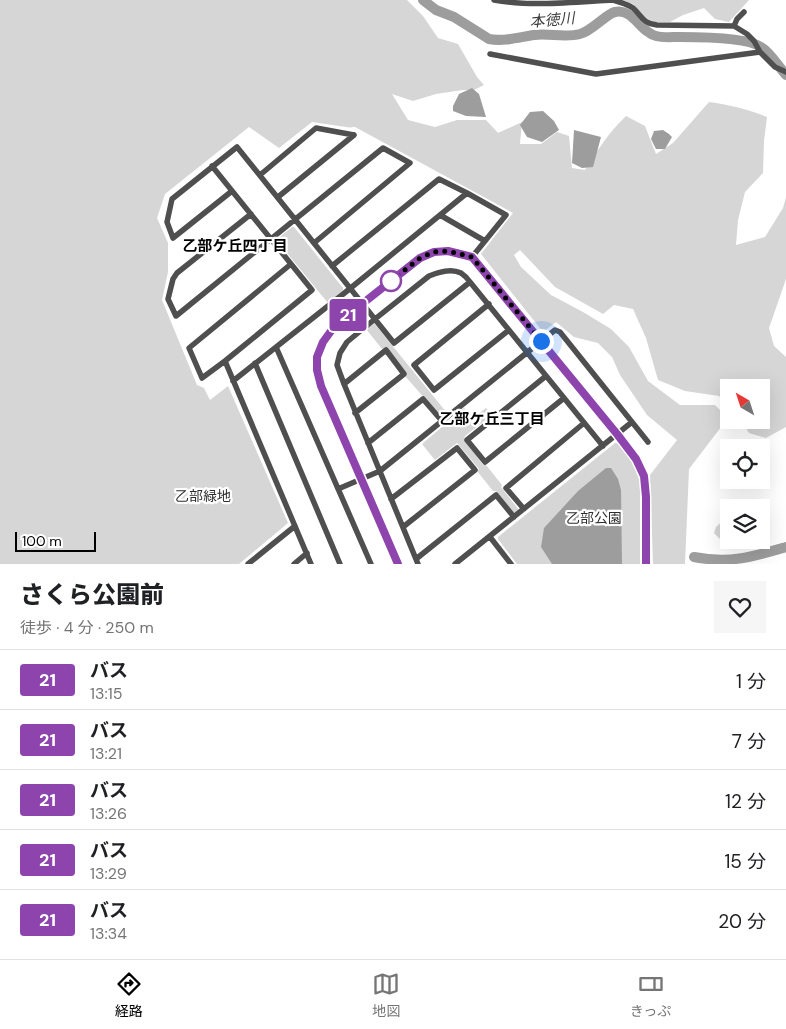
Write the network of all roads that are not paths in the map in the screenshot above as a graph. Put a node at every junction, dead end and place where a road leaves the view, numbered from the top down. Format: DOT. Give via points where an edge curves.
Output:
graph roads {
  1 [pos="494,0"];
  2 [pos="744,12"];
  3 [pos="734,26"];
  4 [pos="758,50"];
  5 [pos="490,54"];
  6 [pos="786,72"];
  7 [pos="212,166"];
  8 [pos="260,175"];
  9 [pos="232,191"];
  10 [pos="467,193"];
  11 [pos="278,198"];
  12 [pos="251,214"];
  13 [pos="440,215"];
  14 [pos="296,220"];
  15 [pos="271,240"];
  16 [pos="486,240"];
  17 [pos="314,243"];
  18 [pos="472,257"];
  19 [pos="291,264"];
  20 [pos="332,266"];
  21 [pos="470,282"];
  22 [pos="350,288"];
  23 [pos="488,304"];
  24 [pos="360,306"];
  25 [pos="375,319"];
  26 [pos="509,330"];
  27 [pos="541,341"];
  28 [pos="276,347"];
  29 [pos="527,352"];
  30 [pos="225,361"];
  31 [pos="255,363"];
  32 [pos="546,376"];
  33 [pos="233,381"];
  34 [pos="344,384"];
  35 [pos="564,398"];
  36 [pos="355,413"];
  37 [pos="442,421"];
  38 [pos="632,422"];
  39 [pos="584,423"];
  40 [pos="617,434"];
  41 [pos="648,442"];
  42 [pos="368,443"];
  43 [pos="603,446"];
  44 [pos="380,471"];
  45 [pos="362,479"];
  46 [pos="338,489"];
  47 [pos="391,499"];
  48 [pos="524,509"];
  49 [pos="514,517"];
  50 [pos="295,526"];
  51 [pos="403,527"];
  52 [pos="490,536"];
  53 [pos="306,554"];
  54 [pos="417,562"];
  55 [pos="507,563"];
  56 [pos="248,564"];
  57 [pos="294,564"];
  58 [pos="311,564"];
  59 [pos="340,564"];
  60 [pos="371,564"];
  61 [pos="398,564"];
  62 [pos="456,564"];
  63 [pos="646,564"];
  1 -- 3 [label="street" via="534,3 613,0 625,3 649,24"];
  2 -- 3 [label="street"];
  3 -- 4 [label="street" via="754,40"];
  4 -- 5 [label="street" via="596,74"];
  4 -- 6 [label="street" via="775,67"];
  7 -- 8 [label="street" via="237,146"];
  7 -- 9 [label="street"];
  7 -- 9 [label="street" via="172,199 167,222 173,238"];
  8 -- 11 [label="street"];
  8 -- 11 [label="street" via="316,128 354,135"];
  9 -- 12 [label="street"];
  10 -- 13 [label="street"];
  10 -- 16 [label="street" via="506,215"];
  10 -- 20 [label="street" via="439,179"];
  11 -- 14 [label="street"];
  12 -- 15 [label="street"];
  12 -- 15 [label="street" via="177,273 168,299 176,316"];
  13 -- 16 [label="street"];
  13 -- 22 [label="street"];
  14 -- 15 [label="street"];
  14 -- 17 [label="street"];
  14 -- 17 [label="street" via="384,148 410,163"];
  15 -- 19 [label="street"];
  16 -- 18 [label="street"];
  17 -- 20 [label="street"];
  18 -- 24 [label="street" via="448,251 420,258"];
  18 -- 27 [label="street"];
  19 -- 30 [label="street" via="312,290"];
  19 -- 30 [label="street" via="189,348 202,378"];
  20 -- 22 [label="street"];
  21 -- 23 [label="street"];
  21 -- 25 [label="street" via="462,273 439,271"];
  21 -- 25 [label="street" via="394,343"];
  22 -- 24 [label="street"];
  22 -- 28 [label="street"];
  23 -- 26 [label="street"];
  23 -- 26 [label="street" via="414,365 434,390"];
  24 -- 25 [label="street"];
  24 -- 45 [label="street" via="334,327 323,342 317,357 317,370"];
  25 -- 34 [label="street" via="347,342 340,353 337,365"];
  26 -- 29 [label="street"];
  27 -- 29 [label="street"];
  27 -- 38 [label="street" via="554,330 560,332"];
  27 -- 40 [label="street"];
  28 -- 31 [label="street"];
  28 -- 46 [label="street"];
  29 -- 32 [label="street"];
  29 -- 37 [label="street"];
  30 -- 33 [label="street"];
  31 -- 33 [label="street"];
  31 -- 59 [label="street"];
  32 -- 35 [label="street"];
  32 -- 35 [label="street" via="467,440 484,462"];
  33 -- 50 [label="street"];
  34 -- 36 [label="street"];
  34 -- 36 [label="street" via="386,350 404,374"];
  35 -- 39 [label="street"];
  36 -- 42 [label="street"];
  37 -- 42 [label="street" via="423,399"];
  37 -- 44 [label="street"];
  38 -- 40 [label="street"];
  38 -- 41 [label="street"];
  39 -- 43 [label="street"];
  39 -- 48 [label="street" via="506,488"];
  40 -- 43 [label="street"];
  40 -- 63 [label="street" via="644,476"];
  42 -- 44 [label="street"];
  43 -- 48 [label="street"];
  44 -- 45 [label="street"];
  44 -- 47 [label="street"];
  45 -- 46 [label="street"];
  45 -- 61 [label="street"];
  46 -- 60 [label="street"];
  47 -- 51 [label="street"];
  47 -- 51 [label="street" via="457,448 474,470"];
  48 -- 49 [label="street"];
  49 -- 52 [label="street"];
  49 -- 54 [label="street" via="496,495"];
  50 -- 53 [label="street"];
  50 -- 56 [label="street"];
  51 -- 54 [label="street"];
  52 -- 55 [label="street"];
  52 -- 62 [label="street"];
  53 -- 57 [label="street"];
  53 -- 58 [label="street"];
}
